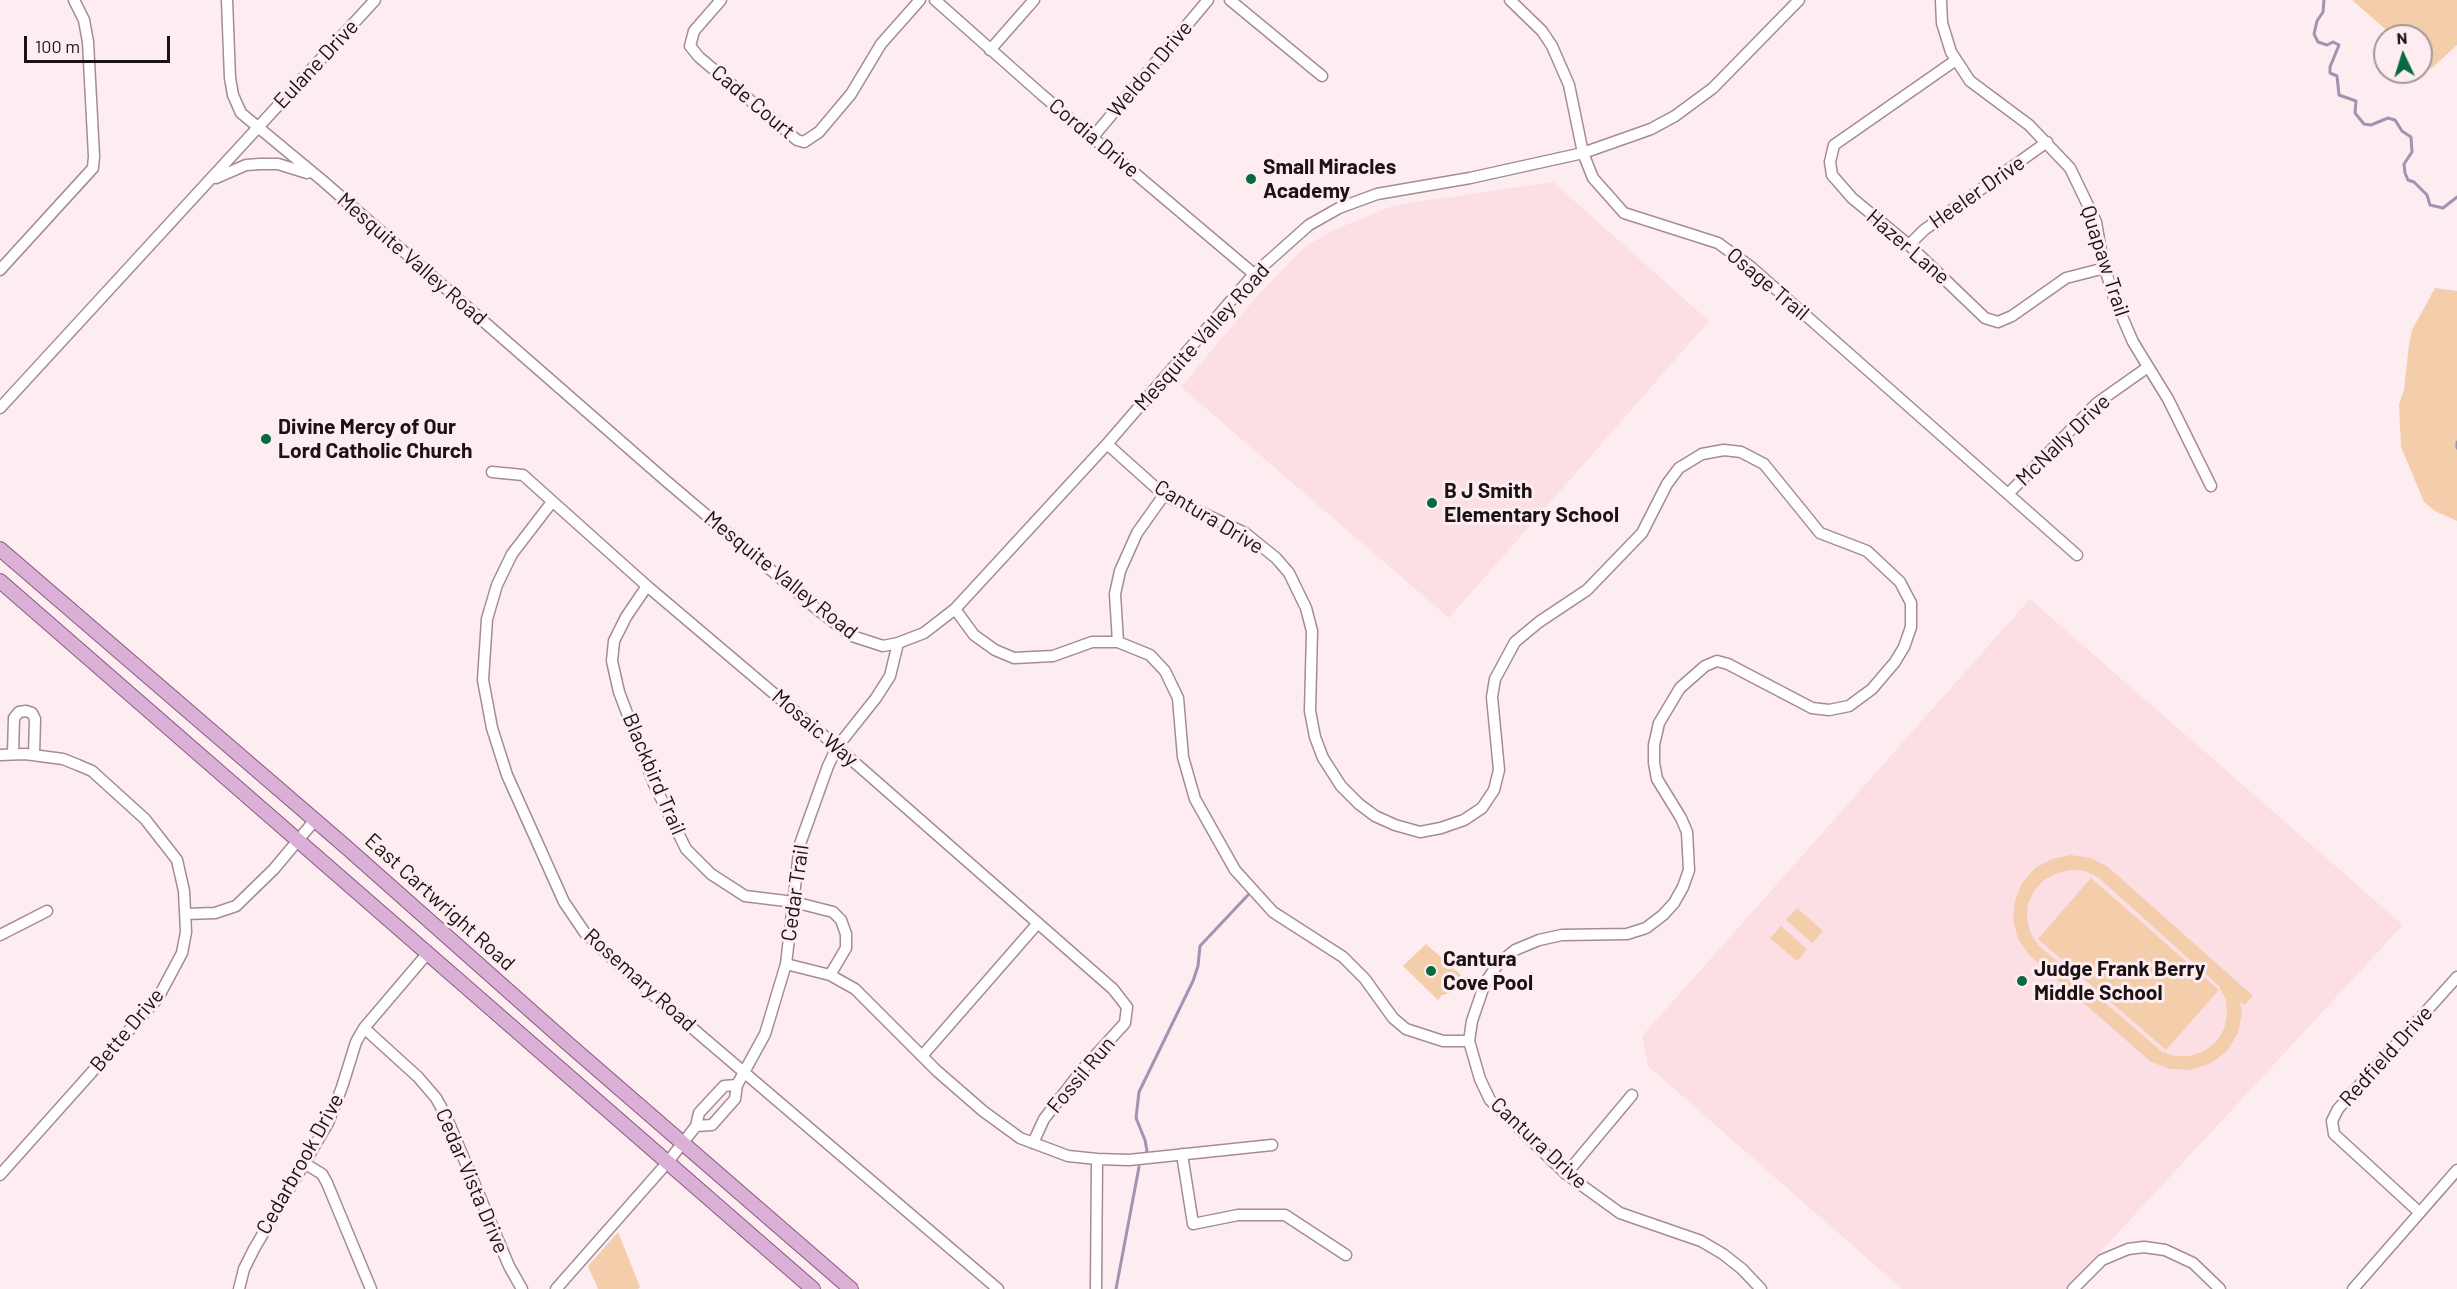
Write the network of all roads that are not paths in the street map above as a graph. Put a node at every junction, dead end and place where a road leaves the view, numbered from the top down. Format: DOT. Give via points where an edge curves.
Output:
graph roads {
  1 [pos="74,0"];
  2 [pos="227,0"];
  3 [pos="375,0"];
  4 [pos="721,0"];
  5 [pos="920,0"];
  6 [pos="935,0"];
  7 [pos="1034,0"];
  8 [pos="1208,0"];
  9 [pos="1230,0"];
  10 [pos="1799,0"];
  11 [pos="1941,0"];
  12 [pos="1513,1"];
  13 [pos="990,50"];
  14 [pos="1956,60"];
  15 [pos="1322,76"];
  16 [pos="257,127"];
  17 [pos="1092,138"];
  18 [pos="2047,142"];
  19 [pos="1583,153"];
  20 [pos="319,178"];
  21 [pos="205,184"];
  22 [pos="1909,245"];
  23 [pos="1,266"];
  24 [pos="2105,267"];
  25 [pos="1254,274"];
  26 [pos="2148,367"];
  27 [pos="0,408"];
  28 [pos="1107,444"];
  29 [pos="492,472"];
  30 [pos="2211,486"];
  31 [pos="2008,494"];
  32 [pos="1164,495"];
  33 [pos="552,502"];
  34 [pos="0,549"];
  35 [pos="2077,555"];
  36 [pos="0,581"];
  37 [pos="647,586"];
  38 [pos="955,609"];
  39 [pos="1118,642"];
  40 [pos="898,643"];
  41 [pos="837,747"];
  42 [pos="13,754"];
  43 [pos="0,755"];
  44 [pos="34,755"];
  45 [pos="315,820"];
  46 [pos="298,839"];
  47 [pos="794,902"];
  48 [pos="47,911"];
  49 [pos="186,914"];
  50 [pos="1038,923"];
  51 [pos="0,935"];
  52 [pos="427,954"];
  53 [pos="786,964"];
  54 [pos="831,975"];
  55 [pos="2457,977"];
  56 [pos="1127,1006"];
  57 [pos="364,1028"];
  58 [pos="1469,1041"];
  59 [pos="922,1056"];
  60 [pos="744,1072"];
  61 [pos="737,1085"];
  62 [pos="1632,1095"];
  63 [pos="696,1126"];
  64 [pos="682,1143"];
  65 [pos="1033,1143"];
  66 [pos="1272,1145"];
  67 [pos="1182,1154"];
  68 [pos="1097,1159"];
  69 [pos="304,1163"];
  70 [pos="667,1163"];
  71 [pos="2457,1170"];
  72 [pos="1566,1174"];
  73 [pos="0,1175"];
  74 [pos="2419,1212"];
  75 [pos="1346,1256"];
  76 [pos="239,1289"];
  77 [pos="371,1289"];
  78 [pos="522,1289"];
  79 [pos="556,1289"];
  80 [pos="813,1289"];
  81 [pos="851,1289"];
  82 [pos="998,1289"];
  83 [pos="1096,1289"];
  84 [pos="1761,1289"];
  85 [pos="2073,1289"];
  86 [pos="2220,1289"];
  87 [pos="2353,1289"];
  1 -- 23 [label="street" via="84,20 88,42 93,168"];
  2 -- 16 [label="street, Mesquite Valley Road" via="233,95 241,113"];
  3 -- 16 [label="street, Eulane Drive"];
  4 -- 5 [label="street, Cade Court" via="694,31 690,46 804,142 819,132 851,94 881,44"];
  6 -- 13 [label="street, Cordia Drive"];
  7 -- 13 [label="street"];
  8 -- 17 [label="street, Weldon Drive"];
  9 -- 15 [label="street"];
  10 -- 19 [label="street, Mesquite Valley Road" via="1713,88 1675,116 1634,136"];
  11 -- 14 [label="street, Quapaw Trail" via="1942,23"];
  12 -- 19 [label="street, Osage Trail" via="1542,31 1561,65 1575,106"];
  13 -- 17 [label="street, Cordia Drive"];
  14 -- 18 [label="street, Quapaw Trail" via="1970,81"];
  14 -- 22 [label="street, Hazer Lane" via="1833,145 1832,175 1852,198"];
  16 -- 20 [label="street, Mesquite Valley Road"];
  16 -- 21 [label="street"];
  17 -- 25 [label="street, Cordia Drive"];
  18 -- 22 [label="street, Heeler Drive" via="1924,230"];
  18 -- 24 [label="street, Quapaw Trail" via="2070,168 2096,222"];
  19 -- 25 [label="street, Mesquite Valley Road" via="1377,194 1339,208 1309,225"];
  19 -- 31 [label="street, Osage Trail" via="1593,178 1624,213 1718,243 1751,267"];
  20 -- 21 [label="street" via="293,167 260,164 227,171"];
  20 -- 40 [label="street, Mesquite Valley Road" via="818,610 866,642 883,646"];
  21 -- 27 [label="street"];
  22 -- 24 [label="street, Hazer Lane" via="1985,318 1998,321 2012,316 2066,278"];
  24 -- 26 [label="street, Quapaw Trail" via="2114,298"];
  25 -- 28 [label="street, Mesquite Valley Road"];
  26 -- 30 [label="street, Quapaw Trail"];
  26 -- 31 [label="street, McNally Drive" via="2097,403"];
  28 -- 32 [label="street, Cantura Drive"];
  28 -- 38 [label="street, Mesquite Valley Road"];
  29 -- 33 [label="street, Mosaic Way" via="523,475"];
  31 -- 35 [label="street, Osage Trail"];
  32 -- 39 [label="street" via="1137,533 1120,571 1115,594"];
  32 -- 58 [label="street, Cantura Drive" via="1245,533 1289,573 1306,608 1311,631 1310,711 1323,758 1341,786 1359,804 1385,821 1420,832 1464,820 1482,808 1494,790 1499,770 1492,697 1495,679 1515,642 1587,590 1642,533 1679,468 1701,454 1741,452 1764,464 1820,533 1867,551 1900,582 1911,603 1911,627 1904,647 1872,689 1849,706 1812,708 1717,661 1705,666 1680,688 1659,723 1653,763 1657,779 1687,832 1689,870 1674,903 1646,928 1627,934 1563,935 1515,950 1498,964 1485,983"];
  33 -- 37 [label="street, Mosaic Way"];
  33 -- 60 [label="street, Rosemary Road" via="512,554 496,585 487,619 483,680 507,776 564,902 585,933"];
  34 -- 45 [label="main road, East Cartwright Road"];
  36 -- 46 [label="main road"];
  37 -- 41 [label="street, Mosaic Way"];
  37 -- 47 [label="street, Blackbird Trail" via="614,641 612,661 619,692 654,784 686,849 711,874 745,896"];
  38 -- 39 [label="street" via="974,635 1014,658 1053,656 1092,642"];
  38 -- 40 [label="street, Mesquite Valley Road" via="924,633"];
  39 -- 58 [label="street" via="1150,655 1165,671 1178,698 1183,757 1195,799 1235,870 1273,912 1343,957 1406,1029 1443,1041"];
  40 -- 41 [label="street, Cedar Trail" via="890,676"];
  41 -- 47 [label="street, Cedar Trail" via="800,844"];
  41 -- 50 [label="street, Mosaic Way"];
  42 -- 43 [label="street, Bette Drive"];
  42 -- 44 [label="street, Bette Drive"];
  42 -- 44 [label="street" via="14,718 26,711 35,719"];
  44 -- 49 [label="street, Bette Drive" via="63,759 92,771 145,819 177,860"];
  45 -- 46 [label="street"];
  45 -- 64 [label="main road, East Cartwright Road"];
  46 -- 49 [label="street" via="236,906 216,913"];
  46 -- 52 [label="main road"];
  47 -- 53 [label="street, Cedar Trail"];
  47 -- 54 [label="street, Blackbird Trail" via="833,912 841,920 846,948"];
  48 -- 51 [label="street"];
  49 -- 73 [label="street, Bette Drive" via="182,953 158,998"];
  50 -- 56 [label="street, Mosaic Way"];
  50 -- 59 [label="street"];
  52 -- 57 [label="street, Cedarbrook Drive"];
  52 -- 70 [label="main road"];
  53 -- 54 [label="street"];
  53 -- 60 [label="street, Cedar Trail" via="765,1034"];
  54 -- 59 [label="street" via="855,989"];
  55 -- 74 [label="street, Redfield Drive" via="2332,1120 2334,1134"];
  56 -- 65 [label="street, Fossil Run" via="1125,1023 1044,1119"];
  57 -- 69 [label="street, Cedarbrook Drive" via="328,1123"];
  57 -- 78 [label="street, Cedar Vista Drive" via="436,1098"];
  58 -- 72 [label="street, Cantura Drive" via="1479,1079 1490,1100"];
  59 -- 65 [label="street" via="983,1111"];
  60 -- 61 [label="street, Cedar Trail"];
  60 -- 82 [label="street, Rosemary Road"];
  61 -- 63 [label="street, Cedar Trail" via="724,1086 699,1113"];
  61 -- 63 [label="street, Cedar Trail" via="735,1099 712,1125"];
  62 -- 72 [label="street"];
  63 -- 64 [label="street, Cedar Trail"];
  64 -- 70 [label="street, Cedar Trail"];
  64 -- 81 [label="main road, East Cartwright Road"];
  65 -- 68 [label="street" via="1068,1156"];
  66 -- 67 [label="street"];
  67 -- 68 [label="street"];
  67 -- 75 [label="street" via="1193,1224 1238,1215 1285,1215"];
  68 -- 83 [label="street"];
  69 -- 76 [label="street, Cedarbrook Drive" via="254,1249"];
  69 -- 77 [label="street" via="322,1174 327,1183"];
  70 -- 79 [label="street, Cedar Trail"];
  70 -- 80 [label="main road"];
  71 -- 74 [label="street"];
  72 -- 84 [label="street, Cantura Drive" via="1620,1214 1693,1238 1723,1254"];
  74 -- 87 [label="street"];
  85 -- 86 [label="street" via="2102,1260 2144,1247 2165,1250 2193,1263"];
}
